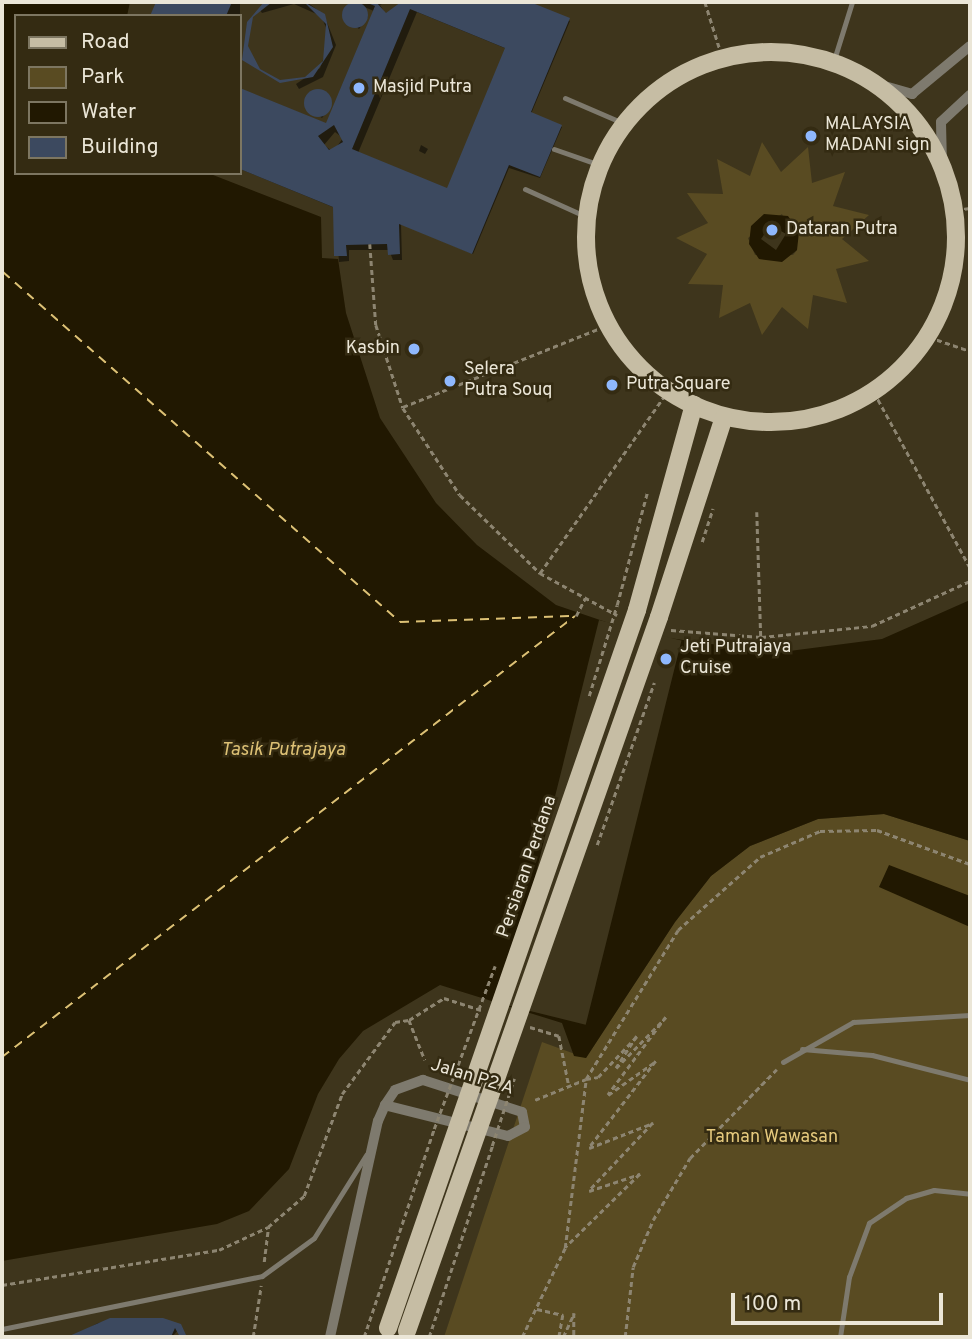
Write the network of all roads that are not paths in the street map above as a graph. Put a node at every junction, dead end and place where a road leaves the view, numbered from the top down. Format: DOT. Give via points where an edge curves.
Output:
graph roads {
  1 [pos="852,2"];
  2 [pos="970,46"];
  3 [pos="833,63"];
  4 [pos="874,83"];
  5 [pos="970,95"];
  6 [pos="565,98"];
  7 [pos="625,124"];
  8 [pos="554,149"];
  9 [pos="942,164"];
  10 [pos="600,165"];
  11 [pos="525,189"];
  12 [pos="963,209"];
  13 [pos="587,217"];
  14 [pos="694,405"];
  15 [pos="724,417"];
  16 [pos="970,1015"];
  17 [pos="800,1049"];
  18 [pos="783,1062"];
  19 [pos="970,1080"];
  20 [pos="385,1105"];
  21 [pos="374,1139"];
  22 [pos="970,1194"];
  23 [pos="2,1329"];
  24 [pos="386,1332"];
  25 [pos="406,1334"];
  26 [pos="330,1337"];
  27 [pos="840,1337"];
  1 -- 3 [label="lane"];
  2 -- 4 [label="street" via="912,94"];
  3 -- 4 [label="main road"];
  3 -- 7 [label="main road" via="778,52 723,59 679,77"];
  4 -- 9 [label="main road" via="917,123"];
  5 -- 9 [label="street" via="941,122"];
  6 -- 7 [label="lane"];
  7 -- 10 [label="main road"];
  8 -- 10 [label="lane"];
  9 -- 12 [label="main road"];
  10 -- 13 [label="main road"];
  11 -- 13 [label="lane"];
  12 -- 15 [label="main road" via="954,276 929,337 874,391 813,417 765,422"];
  13 -- 14 [label="main road" via="588,270 608,325 668,391"];
  14 -- 15 [label="main road"];
  14 -- 24 [label="main road, Persiaran Perdana, bridge" via="631,614"];
  15 -- 25 [label="main road, bridge" via="659,623"];
  16 -- 17 [label="lane" via="873,1018"];
  17 -- 18 [label="lane"];
  17 -- 19 [label="lane" via="872,1055"];
  20 -- 20 [label="street, Jalan P2 A" via="508,1136 525,1127 522,1112 423,1080 404,1084"];
  20 -- 21 [label="street"];
  21 -- 23 [label="lane" via="314,1238 262,1276"];
  21 -- 26 [label="street"];
  22 -- 27 [label="lane" via="934,1190 899,1202 869,1223 849,1277"];
}
